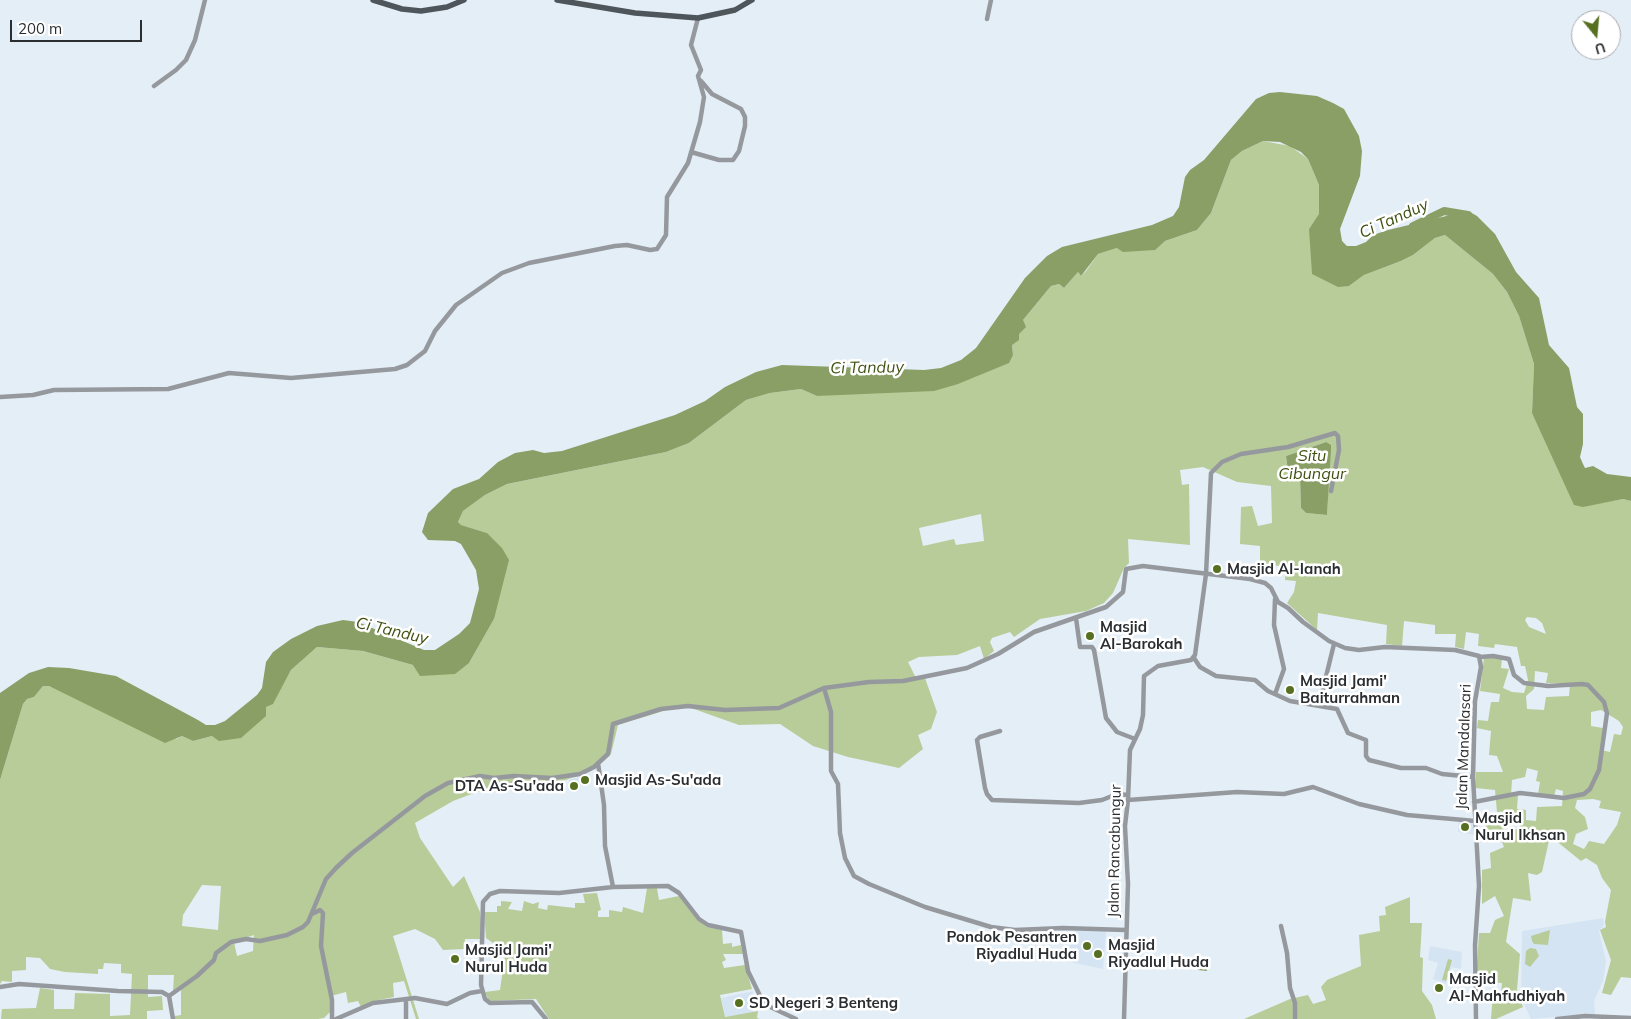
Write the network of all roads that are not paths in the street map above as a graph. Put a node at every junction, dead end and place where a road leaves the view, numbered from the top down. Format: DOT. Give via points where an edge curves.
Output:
graph roads {
  1 [pos="205,0"];
  2 [pos="373,0"];
  3 [pos="464,0"];
  4 [pos="557,0"];
  5 [pos="752,0"];
  6 [pos="991,0"];
  7 [pos="698,18"];
  8 [pos="987,19"];
  9 [pos="698,76"];
  10 [pos="154,86"];
  11 [pos="692,152"];
  12 [pos="0,397"];
  13 [pos="1331,491"];
  14 [pos="1206,574"];
  15 [pos="1275,599"];
  16 [pos="1076,618"];
  17 [pos="1334,644"];
  18 [pos="1194,658"];
  19 [pos="1480,658"];
  20 [pos="824,688"];
  21 [pos="1275,694"];
  22 [pos="1320,705"];
  23 [pos="1000,731"];
  24 [pos="1135,739"];
  25 [pos="598,763"];
  26 [pos="1473,777"];
  27 [pos="1128,797"];
  28 [pos="1474,802"];
  29 [pos="1502,817"];
  30 [pos="1475,821"];
  31 [pos="613,887"];
  32 [pos="310,916"];
  33 [pos="1282,926"];
  34 [pos="1126,930"];
  35 [pos="0,987"];
  36 [pos="482,991"];
  37 [pos="169,996"];
  38 [pos="406,999"];
  39 [pos="1585,1018"];
  40 [pos="1631,1018"];
  41 [pos="173,1019"];
  42 [pos="332,1019"];
  43 [pos="336,1019"];
  44 [pos="406,1019"];
  45 [pos="546,1019"];
  46 [pos="796,1019"];
  47 [pos="1124,1019"];
  48 [pos="1295,1019"];
  49 [pos="1476,1019"];
  50 [pos="1557,1019"];
  1 -- 10 [label="street" via="195,40 186,60"];
  2 -- 3 [label="main road" via="421,11 447,7"];
  4 -- 7 [label="main road" via="635,13"];
  5 -- 7 [label="main road" via="736,10"];
  6 -- 8 [label="street"];
  7 -- 9 [label="street" via="691,45 701,70"];
  9 -- 11 [label="street" via="704,97"];
  9 -- 11 [label="street" via="712,94 741,109 745,121 739,151 733,160 719,160"];
  11 -- 12 [label="street" via="668,197 667,232 660,247 653,250 627,244 529,263 502,273 456,305 435,331 425,351 395,369 290,378 229,373 168,389 54,390"];
  13 -- 14 [label="street" via="1339,450 1336,434 1288,447 1241,454 1222,462 1210,473"];
  14 -- 15 [label="street" via="1261,582 1271,588"];
  14 -- 16 [label="street" via="1129,567 1125,570 1124,586 1118,597 1106,607"];
  14 -- 18 [label="street"];
  15 -- 17 [label="street"];
  15 -- 21 [label="street" via="1274,625 1284,669"];
  16 -- 20 [label="street" via="1034,632 967,668 903,681"];
  16 -- 24 [label="street" via="1080,647 1092,647 1094,650 1106,718 1117,732"];
  17 -- 19 [label="street" via="1358,650 1385,647 1455,650 1476,654"];
  17 -- 22 [label="street"];
  18 -- 21 [label="street" via="1207,672 1228,679 1255,680"];
  18 -- 24 [label="street, Jalan Rancabungur" via="1163,664 1144,676 1143,715"];
  19 -- 26 [label="street, Jalan Mandalasari"];
  19 -- 28 [label="street" via="1509,659 1514,675 1524,683 1588,685 1604,702 1607,713 1599,770 1584,794 1564,798 1520,793"];
  20 -- 25 [label="street" via="779,708 725,710 688,706 661,709 626,719 613,724 610,751"];
  20 -- 34 [label="street" via="831,712 831,771 838,784 840,833 845,858 854,876 925,907 992,927"];
  21 -- 22 [label="street" via="1296,703"];
  22 -- 26 [label="street" via="1339,711 1341,723 1348,733 1366,740 1369,760 1401,768 1426,768 1442,774"];
  23 -- 27 [label="street" via="977,740 985,788 992,800 1079,803 1117,794"];
  24 -- 27 [label="street, Jalan Rancabungur" via="1130,750"];
  25 -- 31 [label="street" via="605,846"];
  25 -- 32 [label="street" via="573,776 480,776 448,783 425,796 352,852 326,879"];
  26 -- 28 [label="street, Jalan Mandalasari"];
  27 -- 30 [label="street" via="1237,792 1284,794 1312,787 1393,812"];
  27 -- 34 [label="street, Jalan Rancabungur" via="1125,826"];
  28 -- 30 [label="street, Jalan Mandalasari"];
  29 -- 30 [label="street"];
  30 -- 49 [label="street, Jalan Mandalasari" via="1479,886 1475,945"];
  31 -- 36 [label="street" via="560,893 500,891 485,898 482,904"];
  31 -- 46 [label="street" via="668,886 679,893 699,919 708,925 741,932 748,971 764,1004"];
  32 -- 37 [label="street" via="302,927 287,935 260,941 231,942 216,953 214,960 197,976"];
  32 -- 42 [label="street" via="320,910 323,913 321,946 332,1000"];
  33 -- 48 [label="street"];
  34 -- 47 [label="street, Jalan Rancabungur"];
  35 -- 37 [label="street" via="19,984 118,991 152,990"];
  36 -- 38 [label="street" via="447,1004 420,998"];
  36 -- 45 [label="street" via="490,1003 532,1002"];
  37 -- 41 [label="street"];
  38 -- 43 [label="street" via="372,1003"];
  38 -- 44 [label="street"];
  39 -- 40 [label="street"];
  39 -- 50 [label="street"];
}
